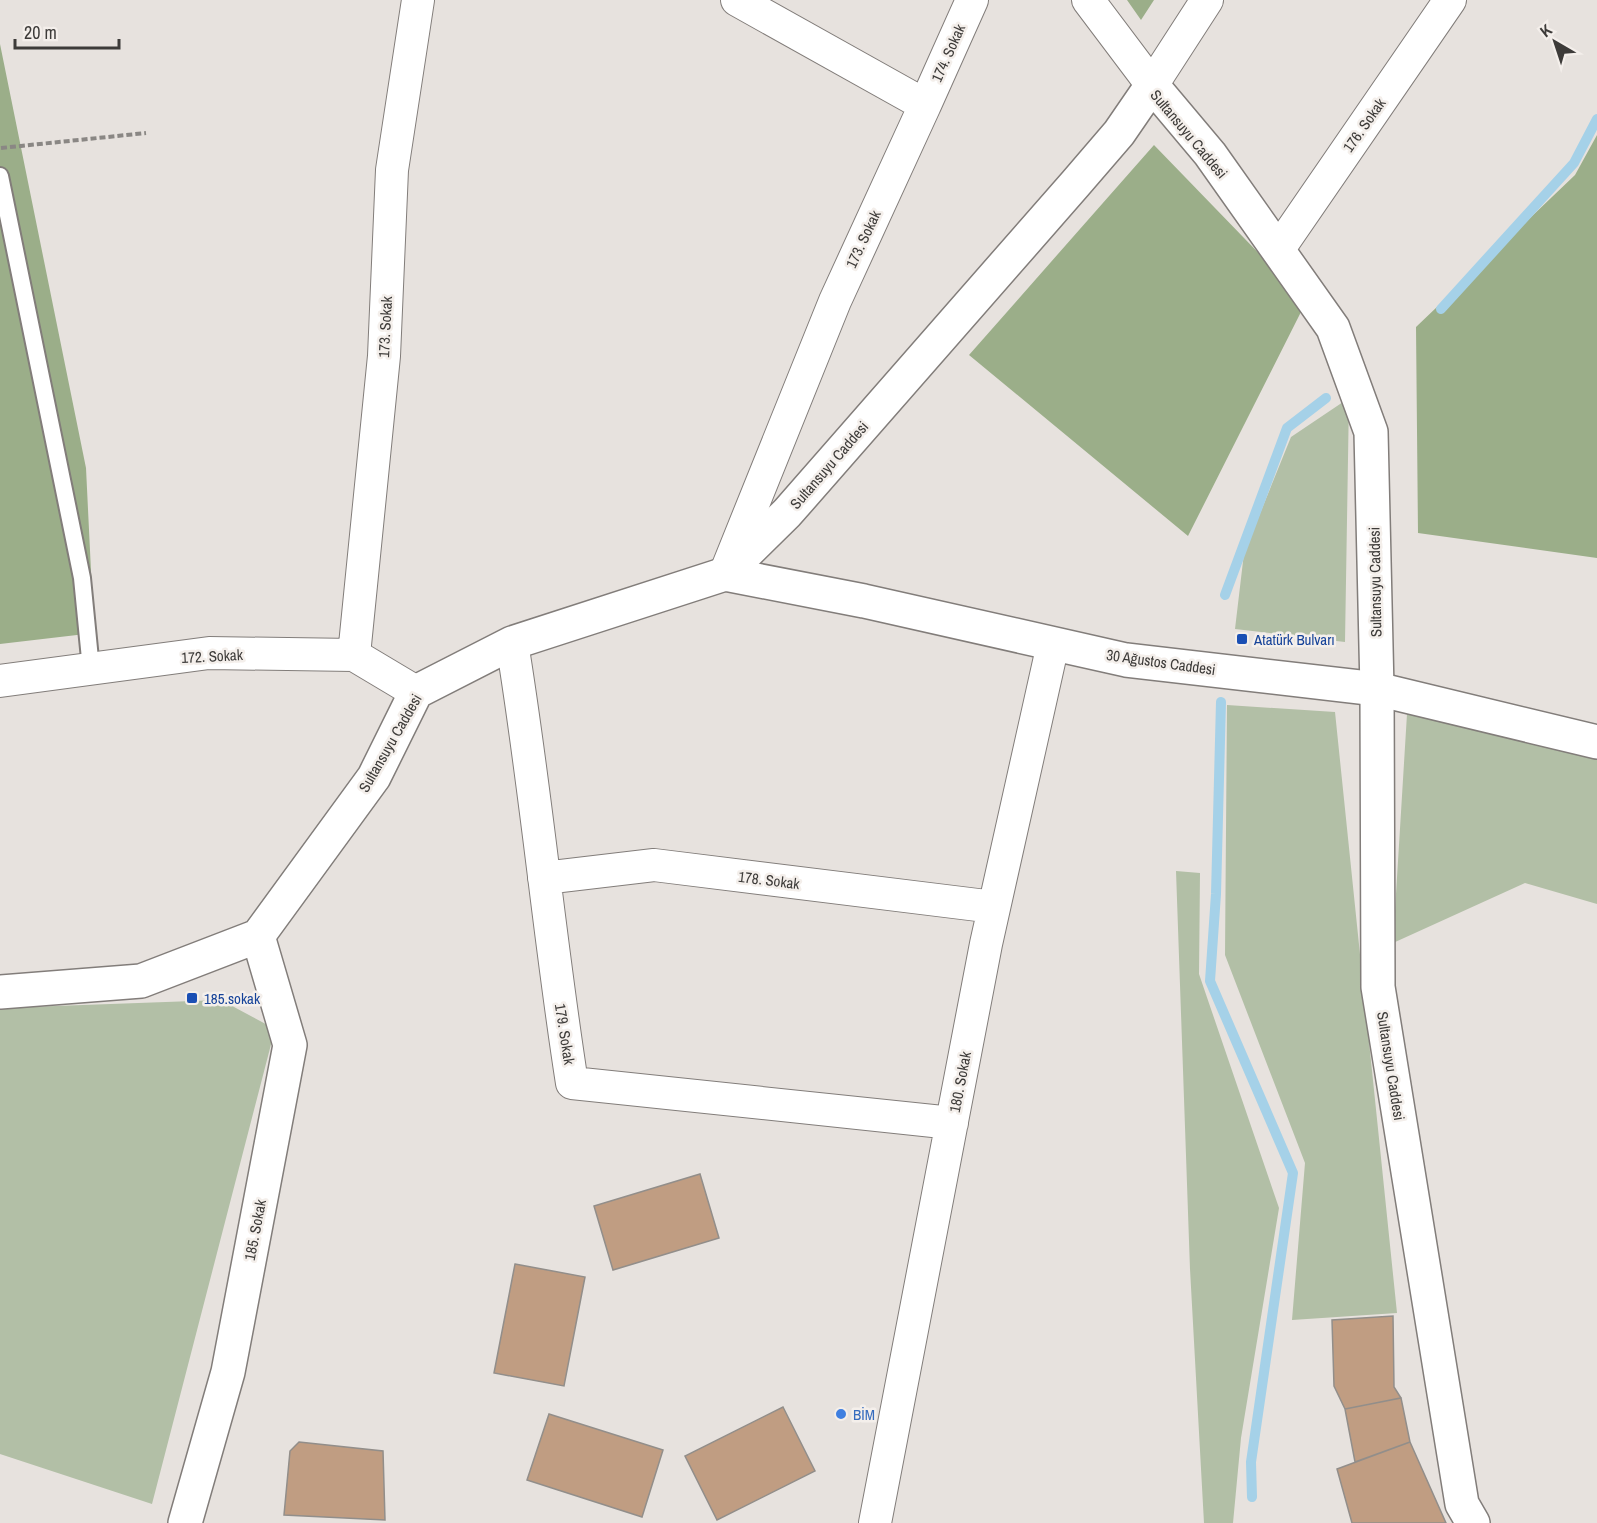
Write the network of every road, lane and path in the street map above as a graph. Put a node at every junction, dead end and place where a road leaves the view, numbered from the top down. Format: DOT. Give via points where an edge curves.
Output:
graph roads {
  1 [pos="418,0"];
  2 [pos="737,0"];
  3 [pos="972,0"];
  4 [pos="1088,0"];
  5 [pos="1207,0"];
  6 [pos="1450,0"];
  7 [pos="1152,85"];
  8 [pos="925,105"];
  9 [pos="146,133"];
  10 [pos="0,148"];
  11 [pos="0,176"];
  12 [pos="1278,250"];
  13 [pos="725,574"];
  14 [pos="512,642"];
  15 [pos="1053,644"];
  16 [pos="354,656"];
  17 [pos="91,669"];
  18 [pos="0,681"];
  19 [pos="1377,689"];
  20 [pos="416,692"];
  21 [pos="1597,742"];
  22 [pos="543,878"];
  23 [pos="994,907"];
  24 [pos="258,936"];
  25 [pos="0,992"];
  26 [pos="952,1123"];
  27 [pos="185,1523"];
  28 [pos="874,1523"];
  29 [pos="1473,1523"];
  1 -- 16 [label="street, 173. Sokak" via="392,170 384,356"];
  2 -- 8 [label="street"];
  3 -- 8 [label="street, 174. Sokak"];
  4 -- 7 [label="street"];
  5 -- 7 [label="street"];
  6 -- 12 [label="street, 176. Sokak"];
  7 -- 12 [label="street, Sultansuyu Caddesi" via="1210,154"];
  7 -- 13 [label="street, Sultansuyu Caddesi" via="1119,133 787,513"];
  8 -- 13 [label="street, 173. Sokak" via="835,301"];
  9 -- 10 [label="path"];
  11 -- 17 [label="lane" via="82,578"];
  12 -- 19 [label="street, Sultansuyu Caddesi" via="1334,328 1371,432"];
  13 -- 14 [label="street, Sultansuyu Caddesi"];
  13 -- 15 [label="street, 30 Ağustos Caddesi"];
  14 -- 20 [label="street, Sultansuyu Caddesi"];
  14 -- 22 [label="street, 179. Sokak"];
  15 -- 19 [label="street, 30 Ağustos Caddesi" via="1126,660"];
  15 -- 23 [label="street, 180. Sokak"];
  16 -- 17 [label="street, 172. Sokak" via="209,653"];
  16 -- 20 [label="street, 172. Sokak"];
  17 -- 18 [label="street, 172. Sokak"];
  19 -- 21 [label="street, 30 Ağustos Caddesi"];
  19 -- 29 [label="street, Sultansuyu Caddesi" via="1378,987 1462,1504"];
  20 -- 24 [label="street, Sultansuyu Caddesi" via="374,777"];
  22 -- 23 [label="street, 178. Sokak" via="654,865"];
  22 -- 26 [label="street, 179. Sokak" via="572,1083"];
  23 -- 26 [label="street, 180. Sokak"];
  24 -- 25 [label="street" via="141,981"];
  24 -- 27 [label="street, 185. Sokak" via="290,1045 228,1371"];
  26 -- 28 [label="street, 180. Sokak"];
}
